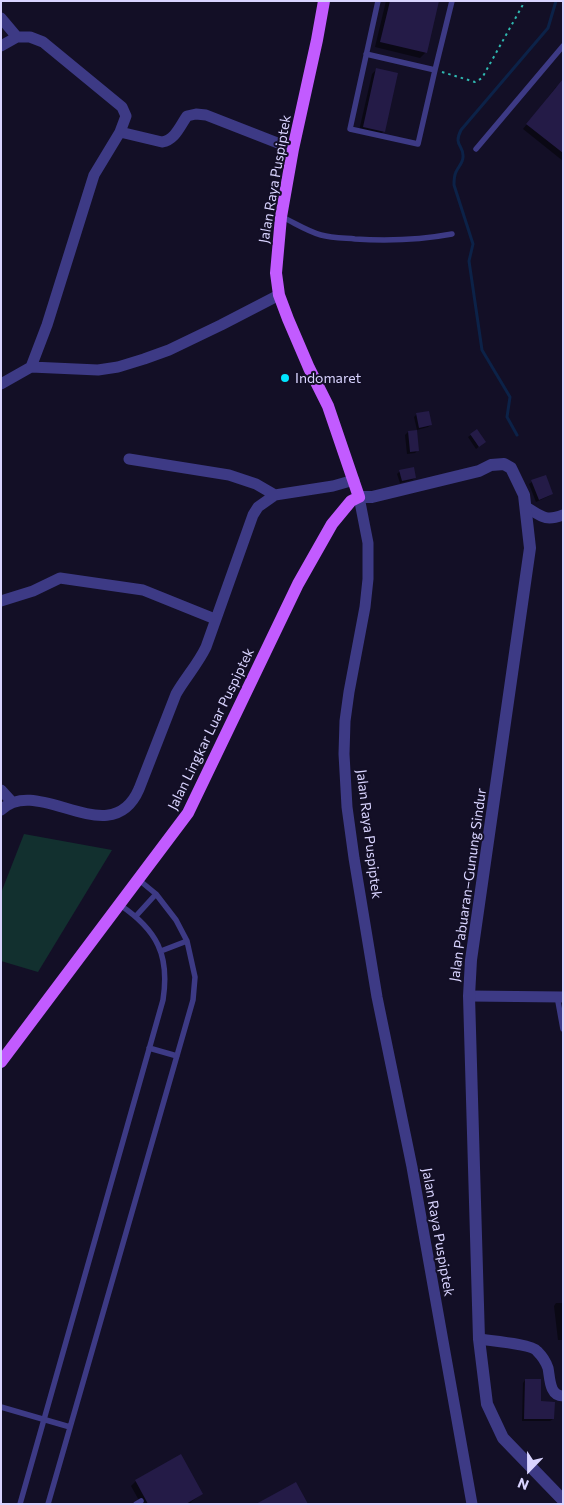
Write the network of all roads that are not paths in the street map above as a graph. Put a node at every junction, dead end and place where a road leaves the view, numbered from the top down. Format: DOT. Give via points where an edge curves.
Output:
graph roads {
  1 [pos="324,1"];
  2 [pos="378,1"];
  3 [pos="452,1"];
  4 [pos="1,18"];
  5 [pos="17,37"];
  6 [pos="1,46"];
  7 [pos="563,46"];
  8 [pos="366,54"];
  9 [pos="435,70"];
  10 [pos="120,132"];
  11 [pos="294,149"];
  12 [pos="476,149"];
  13 [pos="281,216"];
  14 [pos="452,234"];
  15 [pos="279,295"];
  16 [pos="31,366"];
  17 [pos="1,384"];
  18 [pos="129,459"];
  19 [pos="354,480"];
  20 [pos="275,495"];
  21 [pos="359,497"];
  22 [pos="526,507"];
  23 [pos="563,516"];
  24 [pos="1,601"];
  25 [pos="215,619"];
  26 [pos="1,790"];
  27 [pos="12,802"];
  28 [pos="1,810"];
  29 [pos="139,880"];
  30 [pos="156,894"];
  31 [pos="120,905"];
  32 [pos="136,916"];
  33 [pos="187,941"];
  34 [pos="161,951"];
  35 [pos="469,996"];
  36 [pos="560,997"];
  37 [pos="563,1029"];
  38 [pos="149,1048"];
  39 [pos="177,1056"];
  40 [pos="1,1062"];
  41 [pos="479,1339"];
  42 [pos="563,1396"];
  43 [pos="1,1407"];
  44 [pos="44,1419"];
  45 [pos="70,1427"];
  46 [pos="563,1500"];
  47 [pos="20,1504"];
  48 [pos="48,1504"];
  49 [pos="472,1504"];
  1 -- 11 [label="main road, Jalan Raya Puspiptek"];
  2 -- 8 [label="lane"];
  3 -- 9 [label="lane"];
  4 -- 5 [label="street"];
  5 -- 6 [label="street"];
  5 -- 10 [label="street" via="30,37 42,42 122,107 126,116"];
  7 -- 12 [label="lane"];
  8 -- 9 [label="lane"];
  8 -- 9 [label="lane" via="350,129 418,144"];
  10 -- 11 [label="street" via="168,141 187,116 196,114"];
  10 -- 16 [label="street" via="94,175"];
  11 -- 13 [label="main road, Jalan Raya Puspiptek"];
  13 -- 14 [label="lane" via="307,230 330,237 402,240"];
  13 -- 15 [label="main road, Jalan Raya Puspiptek" via="276,273"];
  15 -- 16 [label="street" via="169,350 118,367 98,370"];
  15 -- 19 [label="main road, Jalan Raya Puspiptek" via="328,406"];
  16 -- 17 [label="street"];
  18 -- 20 [label="street" via="229,475 256,484"];
  19 -- 20 [label="street"];
  19 -- 21 [label="main road, Jalan Raya Puspiptek"];
  20 -- 25 [label="street" via="258,507 253,515"];
  21 -- 22 [label="street, Jalan Pabuaran–Gunung Sindur" via="396,492 504,464 511,468"];
  21 -- 29 [label="main road, Jalan Lingkar Luar Puspiptek" via="351,500 332,524 298,584 188,813"];
  21 -- 49 [label="street, Jalan Raya Puspiptek" via="368,543 368,579 345,721 347,807 377,997 412,1167"];
  22 -- 23 [label="street" via="550,519"];
  22 -- 35 [label="street, Jalan Pabuaran–Gunung Sindur" via="530,548 471,960"];
  24 -- 25 [label="street" via="60,578 143,590"];
  25 -- 27 [label="street" via="202,656 176,694 132,803 109,816 35,802"];
  26 -- 27 [label="street"];
  27 -- 28 [label="street"];
  29 -- 30 [label="lane"];
  29 -- 31 [label="main road, Jalan Lingkar Luar Puspiptek"];
  30 -- 32 [label="lane"];
  30 -- 33 [label="lane"];
  31 -- 32 [label="lane"];
  31 -- 40 [label="main road, Jalan Lingkar Luar Puspiptek"];
  32 -- 34 [label="lane"];
  33 -- 34 [label="lane"];
  33 -- 39 [label="lane" via="194,977 193,1000"];
  34 -- 38 [label="lane" via="166,982"];
  35 -- 36 [label="street"];
  35 -- 41 [label="street, Jalan Pabuaran–Gunung Sindur"];
  36 -- 37 [label="lane"];
  38 -- 39 [label="lane"];
  38 -- 44 [label="lane"];
  39 -- 45 [label="lane"];
  41 -- 42 [label="street" via="536,1350 547,1367 554,1393"];
  41 -- 46 [label="street, Jalan Pabuaran–Gunung Sindur" via="487,1404 503,1438"];
  43 -- 44 [label="lane"];
  44 -- 45 [label="lane"];
  44 -- 47 [label="lane"];
  45 -- 48 [label="lane"];
}
